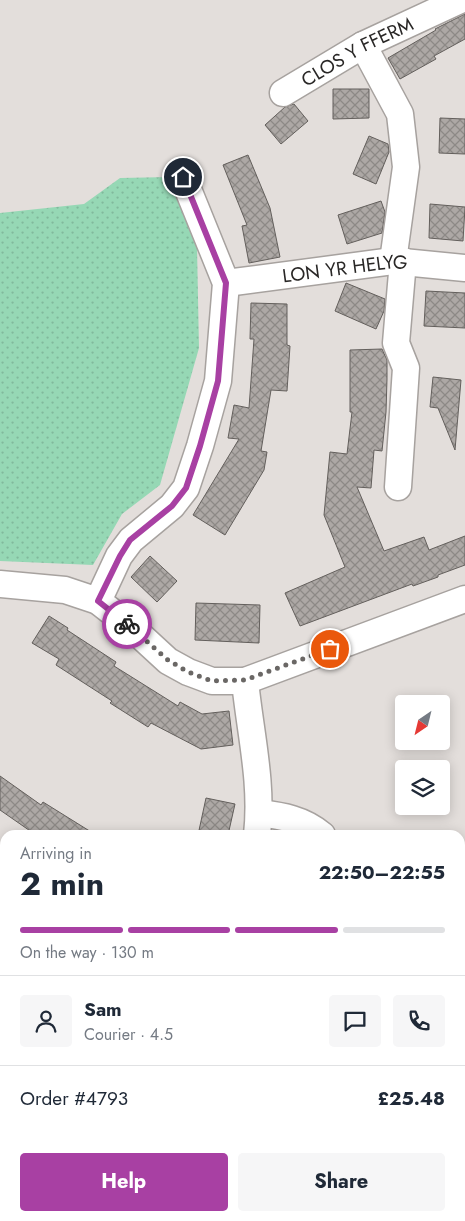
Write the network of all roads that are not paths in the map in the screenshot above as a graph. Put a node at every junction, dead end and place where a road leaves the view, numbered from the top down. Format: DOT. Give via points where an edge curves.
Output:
graph roads {
  1 [pos="460,0"];
  2 [pos="363,45"];
  3 [pos="283,93"];
  4 [pos="183,177"];
  5 [pos="398,261"];
  6 [pos="465,268"];
  7 [pos="226,283"];
  8 [pos="398,487"];
  9 [pos="0,584"];
  10 [pos="465,599"];
  11 [pos="98,601"];
  12 [pos="245,680"];
  13 [pos="258,824"];
  14 [pos="315,830"];
  1 -- 2 [label="street, CLOS Y FFERM"];
  2 -- 3 [label="street, CLOS Y FFERM"];
  2 -- 5 [label="street" via="400,114 406,167"];
  4 -- 7 [label="street"];
  5 -- 6 [label="street, LON YR HELYG"];
  5 -- 7 [label="street, LON YR HELYG"];
  5 -- 8 [label="street" via="396,343 406,368"];
  7 -- 11 [label="street" via="218,381 186,488 172,506 130,540"];
  9 -- 11 [label="street" via="65,590"];
  10 -- 12 [label="street"];
  11 -- 12 [label="street" via="168,660 188,672 212,681"];
  12 -- 13 [label="street" via="259,790"];
  13 -- 14 [label="street" via="291,817"];
}
